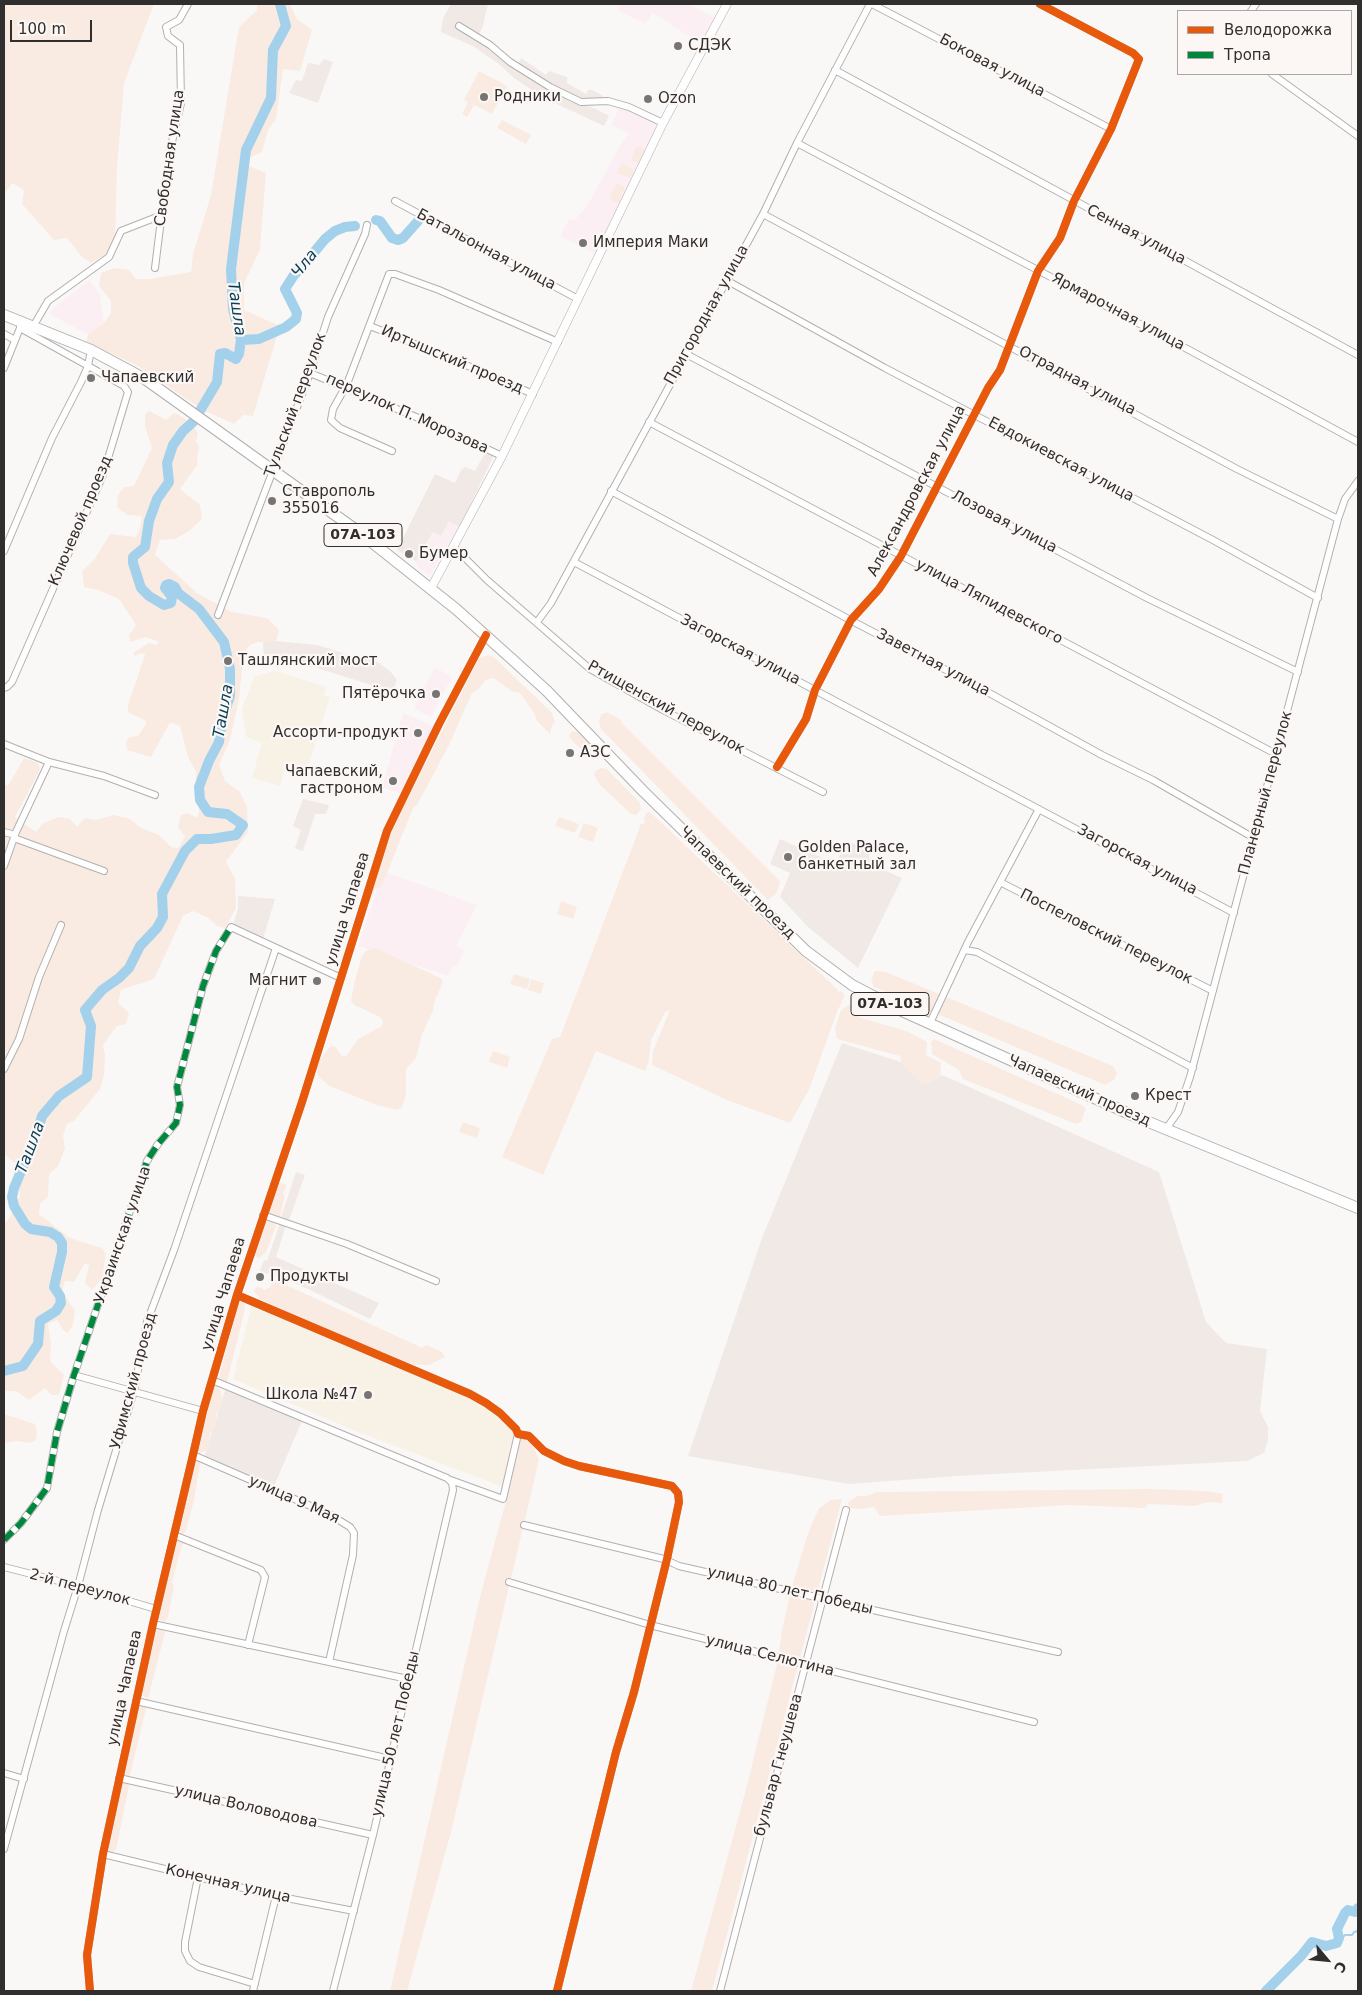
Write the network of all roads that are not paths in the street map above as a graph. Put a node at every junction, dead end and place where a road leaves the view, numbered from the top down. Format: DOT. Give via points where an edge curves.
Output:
graph roads {
  1 [pos="188,4"];
  2 [pos="727,4"];
  3 [pos="871,4"];
  4 [pos="1045,5"];
  5 [pos="459,26"];
  6 [pos="835,70"];
  7 [pos="1273,75"];
  8 [pos="663,123"];
  9 [pos="1111,129"];
  10 [pos="1358,136"];
  11 [pos="797,143"];
  12 [pos="395,201"];
  13 [pos="1074,201"];
  14 [pos="763,214"];
  15 [pos="162,215"];
  16 [pos="367,224"];
  17 [pos="155,268"];
  18 [pos="1038,271"];
  19 [pos="726,280"];
  20 [pos="578,299"];
  21 [pos="4,314"];
  22 [pos="20,324"];
  23 [pos="34,325"];
  24 [pos="370,326"];
  25 [pos="4,334"];
  26 [pos="15,340"];
  27 [pos="558,342"];
  28 [pos="1010,346"];
  29 [pos="90,350"];
  30 [pos="686,354"];
  31 [pos="1358,355"];
  32 [pos="88,366"];
  33 [pos="4,368"];
  34 [pos="310,373"];
  35 [pos="345,387"];
  36 [pos="533,394"];
  37 [pos="974,414"];
  38 [pos="649,422"];
  39 [pos="1358,442"];
  40 [pos="392,451"];
  41 [pos="502,456"];
  42 [pos="273,469"];
  43 [pos="1358,480"];
  44 [pos="936,486"];
  45 [pos="611,491"];
  46 [pos="1338,519"];
  47 [pos="454,547"];
  48 [pos="4,551"];
  49 [pos="901,556"];
  50 [pos="574,562"];
  51 [pos="431,588"];
  52 [pos="1318,598"];
  53 [pos="218,615"];
  54 [pos="851,620"];
  55 [pos="537,622"];
  56 [pos="486,635"];
  57 [pos="1298,672"];
  58 [pos="4,688"];
  59 [pos="815,690"];
  60 [pos="4,744"];
  61 [pos="1276,754"];
  62 [pos="49,762"];
  63 [pos="778,768"];
  64 [pos="823,792"];
  65 [pos="155,796"];
  66 [pos="1039,809"];
  67 [pos="4,832"];
  68 [pos="14,836"];
  69 [pos="1254,838"];
  70 [pos="4,866"];
  71 [pos="104,871"];
  72 [pos="1000,882"];
  73 [pos="1234,913"];
  74 [pos="62,926"];
  75 [pos="276,948"];
  76 [pos="965,950"];
  77 [pos="342,978"];
  78 [pos="1213,992"];
  79 [pos="930,1023"];
  80 [pos="1193,1068"];
  81 [pos="4,1069"];
  82 [pos="1166,1129"];
  83 [pos="1358,1208"];
  84 [pos="263,1215"];
  85 [pos="436,1281"];
  86 [pos="237,1295"];
  87 [pos="74,1374"];
  88 [pos="212,1380"];
  89 [pos="134,1391"];
  90 [pos="203,1411"];
  91 [pos="518,1434"];
  92 [pos="193,1455"];
  93 [pos="447,1478"];
  94 [pos="846,1510"];
  95 [pos="524,1525"];
  96 [pos="174,1535"];
  97 [pos="4,1540"];
  98 [pos="667,1562"];
  99 [pos="4,1567"];
  100 [pos="508,1582"];
  101 [pos="78,1586"];
  102 [pos="823,1598"];
  103 [pos="156,1609"];
  104 [pos="153,1624"];
  105 [pos="650,1625"];
  106 [pos="248,1645"];
  107 [pos="1058,1652"];
  108 [pos="329,1662"];
  109 [pos="806,1664"];
  110 [pos="408,1679"];
  111 [pos="136,1701"];
  112 [pos="1034,1722"];
  113 [pos="390,1759"];
  114 [pos="4,1774"];
  115 [pos="120,1778"];
  116 [pos="24,1779"];
  117 [pos="373,1835"];
  118 [pos="4,1849"];
  119 [pos="103,1854"];
  120 [pos="198,1877"];
  121 [pos="276,1896"];
  122 [pos="354,1911"];
  123 [pos="254,1988"];
  124 [pos="90,1991"];
  125 [pos="333,1991"];
  126 [pos="557,1991"];
  127 [pos="720,1991"];
  1 -- 15 [label="street, Свободная улица" via="179,20 166,27 168,36 180,45 181,103 169,155"];
  2 -- 8 [label="street"];
  3 -- 6 [label="street, Пригородная улица"];
  3 -- 9 [label="street, Боковая улица"];
  4 -- 9 [label="street, Александровская улица" via="1139,59"];
  5 -- 8 [label="street" via="550,87 581,102 608,101"];
  6 -- 11 [label="street, Пригородная улица"];
  6 -- 13 [label="street, Сенная улица"];
  7 -- 10 [label="street"];
  8 -- 20 [label="street"];
  9 -- 13 [label="street, Александровская улица"];
  11 -- 14 [label="street, Пригородная улица"];
  11 -- 18 [label="street, Ярмарочная улица"];
  12 -- 20 [label="street, Батальонная улица"];
  13 -- 18 [label="street, Александровская улица" via="1060,238"];
  13 -- 31 [label="street, Сенная улица"];
  14 -- 19 [label="street, Пригородная улица"];
  14 -- 28 [label="street, Отрадная улица"];
  15 -- 17 [label="street, Свободная улица"];
  15 -- 23 [label="street" via="121,231 109,257 48,301"];
  16 -- 34 [label="street, Тульский переулок" via="328,317"];
  18 -- 28 [label="street, Александровская улица"];
  18 -- 39 [label="street, Ярмарочная улица"];
  19 -- 30 [label="street, Пригородная улица"];
  19 -- 37 [label="street, Евдокиевская улица"];
  20 -- 27 [label="street"];
  21 -- 22 [label="main road, 07А-103"];
  22 -- 23 [label="main road, 07А-103"];
  22 -- 26 [label="street"];
  22 -- 32 [label="street, Ключевой проезд"];
  23 -- 29 [label="main road, 07А-103"];
  24 -- 27 [label="street" via="389,274 395,274"];
  24 -- 35 [label="street"];
  24 -- 36 [label="street, Иртышский проезд"];
  25 -- 26 [label="street"];
  26 -- 33 [label="street"];
  27 -- 36 [label="street"];
  28 -- 37 [label="street, Александровская улица"];
  28 -- 46 [label="street, Отрадная улица" via="1237,469"];
  29 -- 32 [label="street"];
  29 -- 42 [label="main road, Чапаевский проезд / 07А-103" via="145,379"];
  30 -- 38 [label="street, Пригородная улица"];
  30 -- 44 [label="street, Лозовая улица"];
  32 -- 48 [label="street" via="52,438"];
  32 -- 58 [label="street, Ключевой проезд" via="124,386 128,397 103,475 12,682"];
  34 -- 35 [label="street, переулок П. Морозова"];
  34 -- 42 [label="street, Тульский переулок"];
  35 -- 40 [label="street" via="331,420"];
  35 -- 41 [label="street, переулок П. Морозова"];
  36 -- 41 [label="street"];
  37 -- 44 [label="street, Александровская улица"];
  37 -- 52 [label="street, Евдокиевская улица"];
  38 -- 45 [label="street, Пригородная улица"];
  38 -- 49 [label="street, улица Ляпидевского"];
  41 -- 47 [label="street"];
  42 -- 51 [label="main road, Чапаевский проезд / 07А-103"];
  42 -- 53 [label="street, Тульский переулок"];
  43 -- 46 [label="street, Планерный переулок" via="1345,499"];
  44 -- 49 [label="street, Александровская улица"];
  44 -- 57 [label="street, Лозовая улица" via="1147,598"];
  45 -- 50 [label="street, Пригородная улица"];
  45 -- 54 [label="street, Заветная улица"];
  46 -- 52 [label="street, Планерный переулок"];
  47 -- 51 [label="street"];
  47 -- 55 [label="street, Ртищенский переулок"];
  49 -- 54 [label="street, Александровская улица" via="879,590"];
  49 -- 61 [label="street, улица Ляпидевского"];
  50 -- 55 [label="street, Пригородная улица"];
  50 -- 59 [label="street, Загорская улица"];
  51 -- 56 [label="main road, Чапаевский проезд / 07А-103"];
  52 -- 57 [label="street, Планерный переулок"];
  54 -- 59 [label="street, Александровская улица"];
  54 -- 69 [label="street, Заветная улица" via="1153,780"];
  55 -- 63 [label="street, Ртищенский переулок" via="590,669"];
  56 -- 77 [label="street, улица Чапаева" via="387,831"];
  56 -- 79 [label="main road, Чапаевский проезд / 07А-103" via="547,691 643,792 806,951 852,984"];
  57 -- 61 [label="street, Планерный переулок"];
  59 -- 63 [label="street, Александровская улица" via="806,719"];
  59 -- 66 [label="street, Загорская улица"];
  60 -- 62 [label="street"];
  61 -- 69 [label="street, Планерный переулок"];
  62 -- 65 [label="street" via="104,776"];
  62 -- 68 [label="street"];
  63 -- 64 [label="street, Ртищенский переулок"];
  66 -- 72 [label="street"];
  66 -- 73 [label="street, Загорская улица"];
  67 -- 68 [label="street"];
  68 -- 70 [label="street"];
  68 -- 71 [label="street"];
  69 -- 73 [label="street, Планерный переулок"];
  72 -- 76 [label="street"];
  72 -- 78 [label="street, Поспеловский переулок"];
  73 -- 78 [label="street, Планерный переулок"];
  74 -- 81 [label="street"];
  75 -- 77 [label="street"];
  75 -- 87 [label="street, Украинская улица" via="231,927 216,951 203,986 177,1087 180,1105 176,1123 147,1161"];
  75 -- 89 [label="street, Уфимский проезд" via="147,1322"];
  76 -- 79 [label="street"];
  76 -- 80 [label="street" via="977,952"];
  77 -- 84 [label="street, улица Чапаева"];
  78 -- 80 [label="street, Планерный переулок"];
  79 -- 82 [label="main road, Чапаевский проезд / 07А-103"];
  80 -- 82 [label="street, Планерный переулок" via="1178,1112"];
  82 -- 83 [label="main road, Чапаевский проезд / 07А-103"];
  84 -- 85 [label="street" via="347,1244"];
  84 -- 86 [label="street, улица Чапаева"];
  86 -- 88 [label="street, улица Чапаева"];
  86 -- 91 [label="street" via="470,1394 500,1413"];
  87 -- 89 [label="street"];
  87 -- 97 [label="street, Украинская улица" via="57,1432 47,1488"];
  88 -- 90 [label="street, улица Чапаева"];
  88 -- 93 [label="street"];
  89 -- 90 [label="street"];
  89 -- 101 [label="street, Уфимский проезд"];
  90 -- 92 [label="street, улица Чапаева"];
  91 -- 93 [label="street" via="503,1499"];
  91 -- 98 [label="street" via="529,1436 544,1451 564,1461 676,1489 679,1502"];
  92 -- 96 [label="street, улица Чапаева"];
  92 -- 108 [label="street, улица 9 Мая" via="329,1514 354,1533 354,1555"];
  93 -- 110 [label="street, улица 50 лет Победы" via="453,1490"];
  94 -- 102 [label="street, бульвар Гнеушева"];
  95 -- 98 [label="street, улица 80 лет Победы"];
  96 -- 103 [label="street, улица Чапаева"];
  96 -- 106 [label="street" via="261,1570 265,1577"];
  98 -- 102 [label="street, улица 80 лет Победы"];
  98 -- 105 [label="street"];
  99 -- 101 [label="street, 2-й переулок"];
  100 -- 105 [label="street, улица Селютина"];
  101 -- 103 [label="street, 2-й переулок"];
  101 -- 116 [label="street, Уфимский проезд"];
  102 -- 107 [label="street, улица 80 лет Победы"];
  102 -- 109 [label="street, бульвар Гнеушева"];
  103 -- 104 [label="street, улица Чапаева"];
  104 -- 106 [label="street"];
  104 -- 111 [label="street, улица Чапаева"];
  105 -- 109 [label="street, улица Селютина"];
  105 -- 126 [label="street"];
  106 -- 108 [label="street"];
  108 -- 110 [label="street"];
  109 -- 112 [label="street, улица Селютина"];
  109 -- 127 [label="street, бульвар Гнеушева"];
  110 -- 113 [label="street, улица 50 лет Победы"];
  111 -- 113 [label="street"];
  111 -- 115 [label="street, улица Чапаева"];
  113 -- 117 [label="street, улица 50 лет Победы"];
  114 -- 116 [label="street"];
  115 -- 117 [label="street, улица Воловодова"];
  115 -- 119 [label="street, улица Чапаева"];
  116 -- 118 [label="street, Уфимский проезд"];
  117 -- 122 [label="street, улица 50 лет Победы"];
  119 -- 120 [label="street, Конечная улица"];
  119 -- 124 [label="street, улица Чапаева" via="87,1955"];
  120 -- 121 [label="street, Конечная улица"];
  120 -- 123 [label="street" via="185,1942 190,1961 199,1968"];
  121 -- 122 [label="street, Конечная улица"];
  121 -- 123 [label="street"];
  122 -- 125 [label="street, улица 50 лет Победы"];
}
